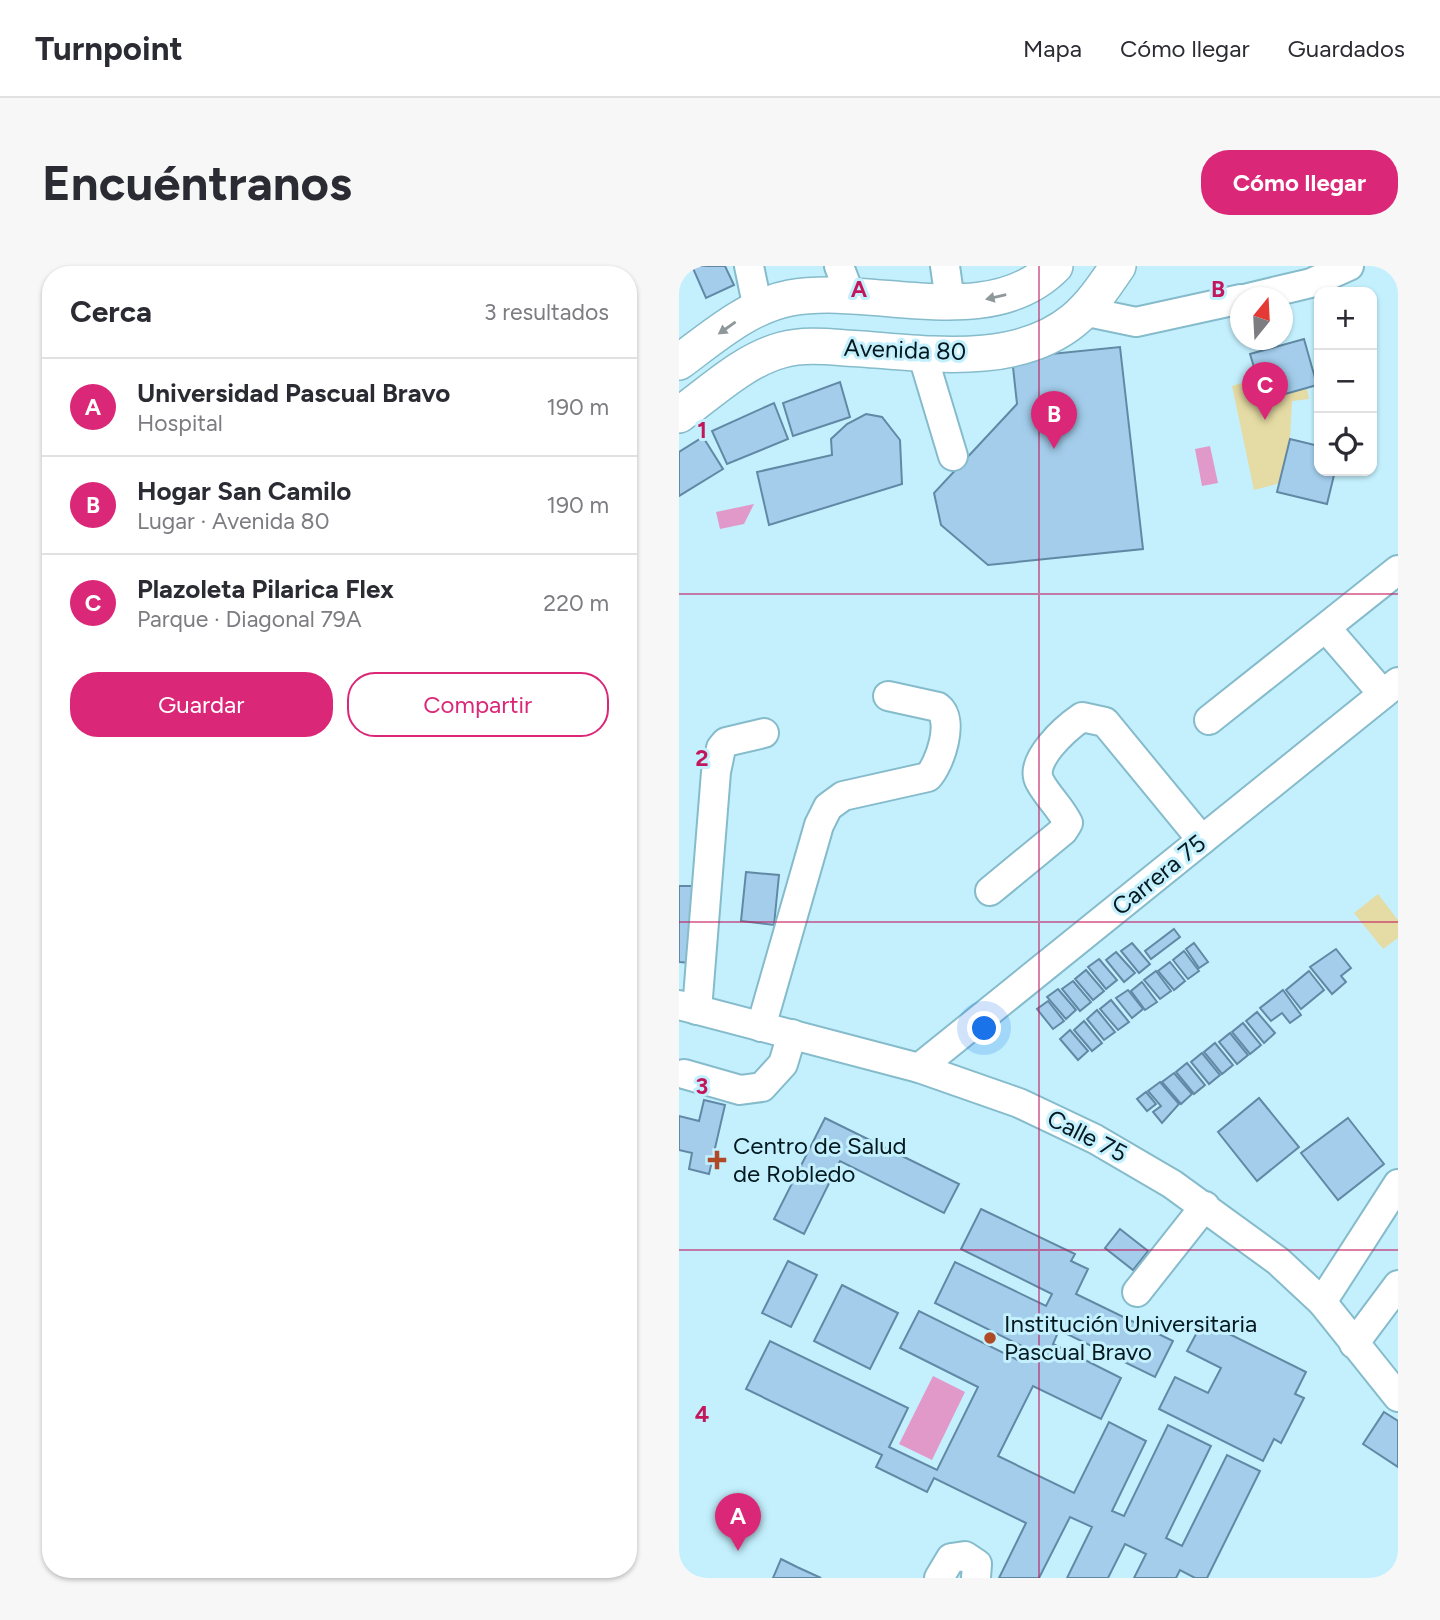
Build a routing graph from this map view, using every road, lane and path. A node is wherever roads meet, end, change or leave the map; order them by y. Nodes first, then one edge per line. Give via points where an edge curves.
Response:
1 (750, 266) edge
2 (945, 266) edge
3 (1055, 266) edge
4 (1118, 266) edge
5 (1349, 266) edge
6 (845, 281) edge
7 (1293, 287) edge
8 (950, 301) junction
9 (1230, 301) edge
10 (758, 309) junction
11 (1083, 311) junction
12 (922, 353) junction
13 (679, 362) edge
14 (679, 415) edge
15 (953, 456) dead end
16 (1398, 570) edge
17 (1326, 628) junction
18 (1391, 688) edge
19 (888, 696) dead end
20 (1209, 720) dead end
21 (764, 733) dead end
22 (1202, 840) junction
23 (990, 891) dead end
24 (688, 1007) edge
25 (761, 1027) junction
26 (792, 1034) junction
27 (919, 1068) junction
28 (684, 1074) dead end
29 (1398, 1184) edge
30 (1205, 1206) junction
31 (1398, 1285) edge
32 (1137, 1292) dead end
33 (1322, 1302) junction
34 (1354, 1345) junction
35 (1394, 1388) edge
36 (939, 1578) edge
37 (976, 1578) edge

1 - 10 street
2 - 8 street
3 -> 8 main road, Avenida 80 via 1012,293
4 - 11 main road, Avenida 80
5 - 7 street
6 - 8 main road, Avenida 80
6 - 10 main road, Avenida 80
9 - 11 street via 1136,322
10 -> 13 main road, Avenida 80
11 - 12 main road, Avenida 80 via 1063,328 1009,348
12 - 14 main road, Avenida 80 via 810,346 782,350 752,362
12 - 15 street
16 - 17 street
17 - 18 street
17 - 20 street
18 - 22 street, Carrera 75
19 - 25 street via 938,706 943,711 947,724 936,768 928,778 843,796 828,807
21 - 24 street, Calle 75 via 726,742 721,748
22 - 23 street via 1105,722 1081,717 1063,730 1038,769 1038,780 1068,823
22 - 27 street, Carrera 75
24 - 25 street, Calle 75
25 - 26 street, Calle 75
26 - 27 street, Calle 75
26 - 28 street via 783,1063 762,1087 740,1090
27 - 30 street, Calle 75 via 1067,1125
29 - 33 street
30 - 32 street
30 - 33 street, Calle 75 via 1278,1261
31 - 34 street
33 - 34 street, Calle 75
34 - 35 street, Calle 75
36 - 37 street via 951,1558 965,1556 977,1564

